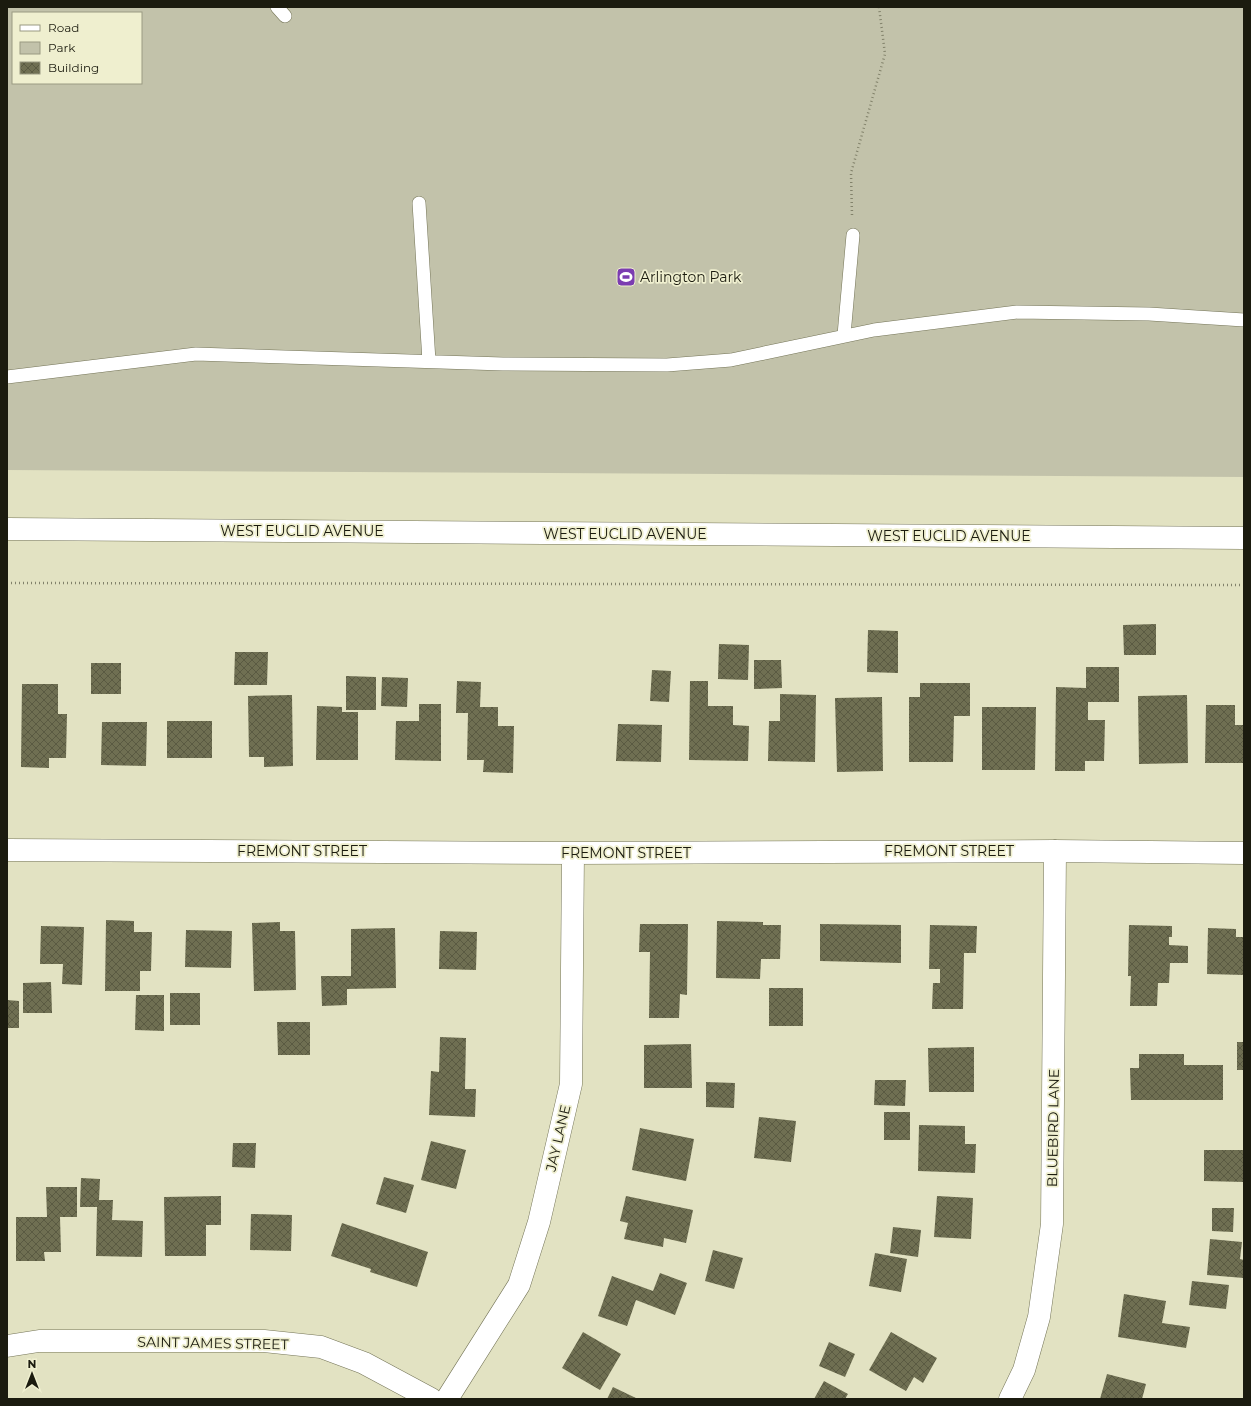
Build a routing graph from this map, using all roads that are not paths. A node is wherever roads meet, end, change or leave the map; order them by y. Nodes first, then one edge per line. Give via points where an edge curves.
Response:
1 (419, 203) dead end
2 (853, 235) road end
3 (1244, 320) edge
4 (844, 335) junction
5 (429, 361) junction
6 (7, 377) edge
7 (7, 529) edge
8 (1244, 538) edge
9 (7, 850) edge
10 (1055, 851) junction
11 (573, 853) junction
12 (1244, 853) edge
13 (7, 1346) edge
14 (431, 1399) edge
15 (447, 1399) edge
16 (1010, 1399) edge

1 - 5 lane
2 - 4 lane
3 - 4 lane via 1149,314 1017,312
4 - 5 lane via 731,360 667,365
5 - 6 lane via 196,354
7 - 8 street, WEST EUCLID AVENUE
9 - 11 street, FREMONT STREET
10 - 11 street, FREMONT STREET
10 - 12 street, FREMONT STREET
10 - 16 street, BLUEBIRD LANE via 1052,1224 1039,1317 1024,1370
11 - 15 street, JAY LANE via 571,1084 568,1099 539,1222 519,1285
13 - 14 street, SAINT JAMES STREET via 39,1341 264,1341 321,1347 364,1363

